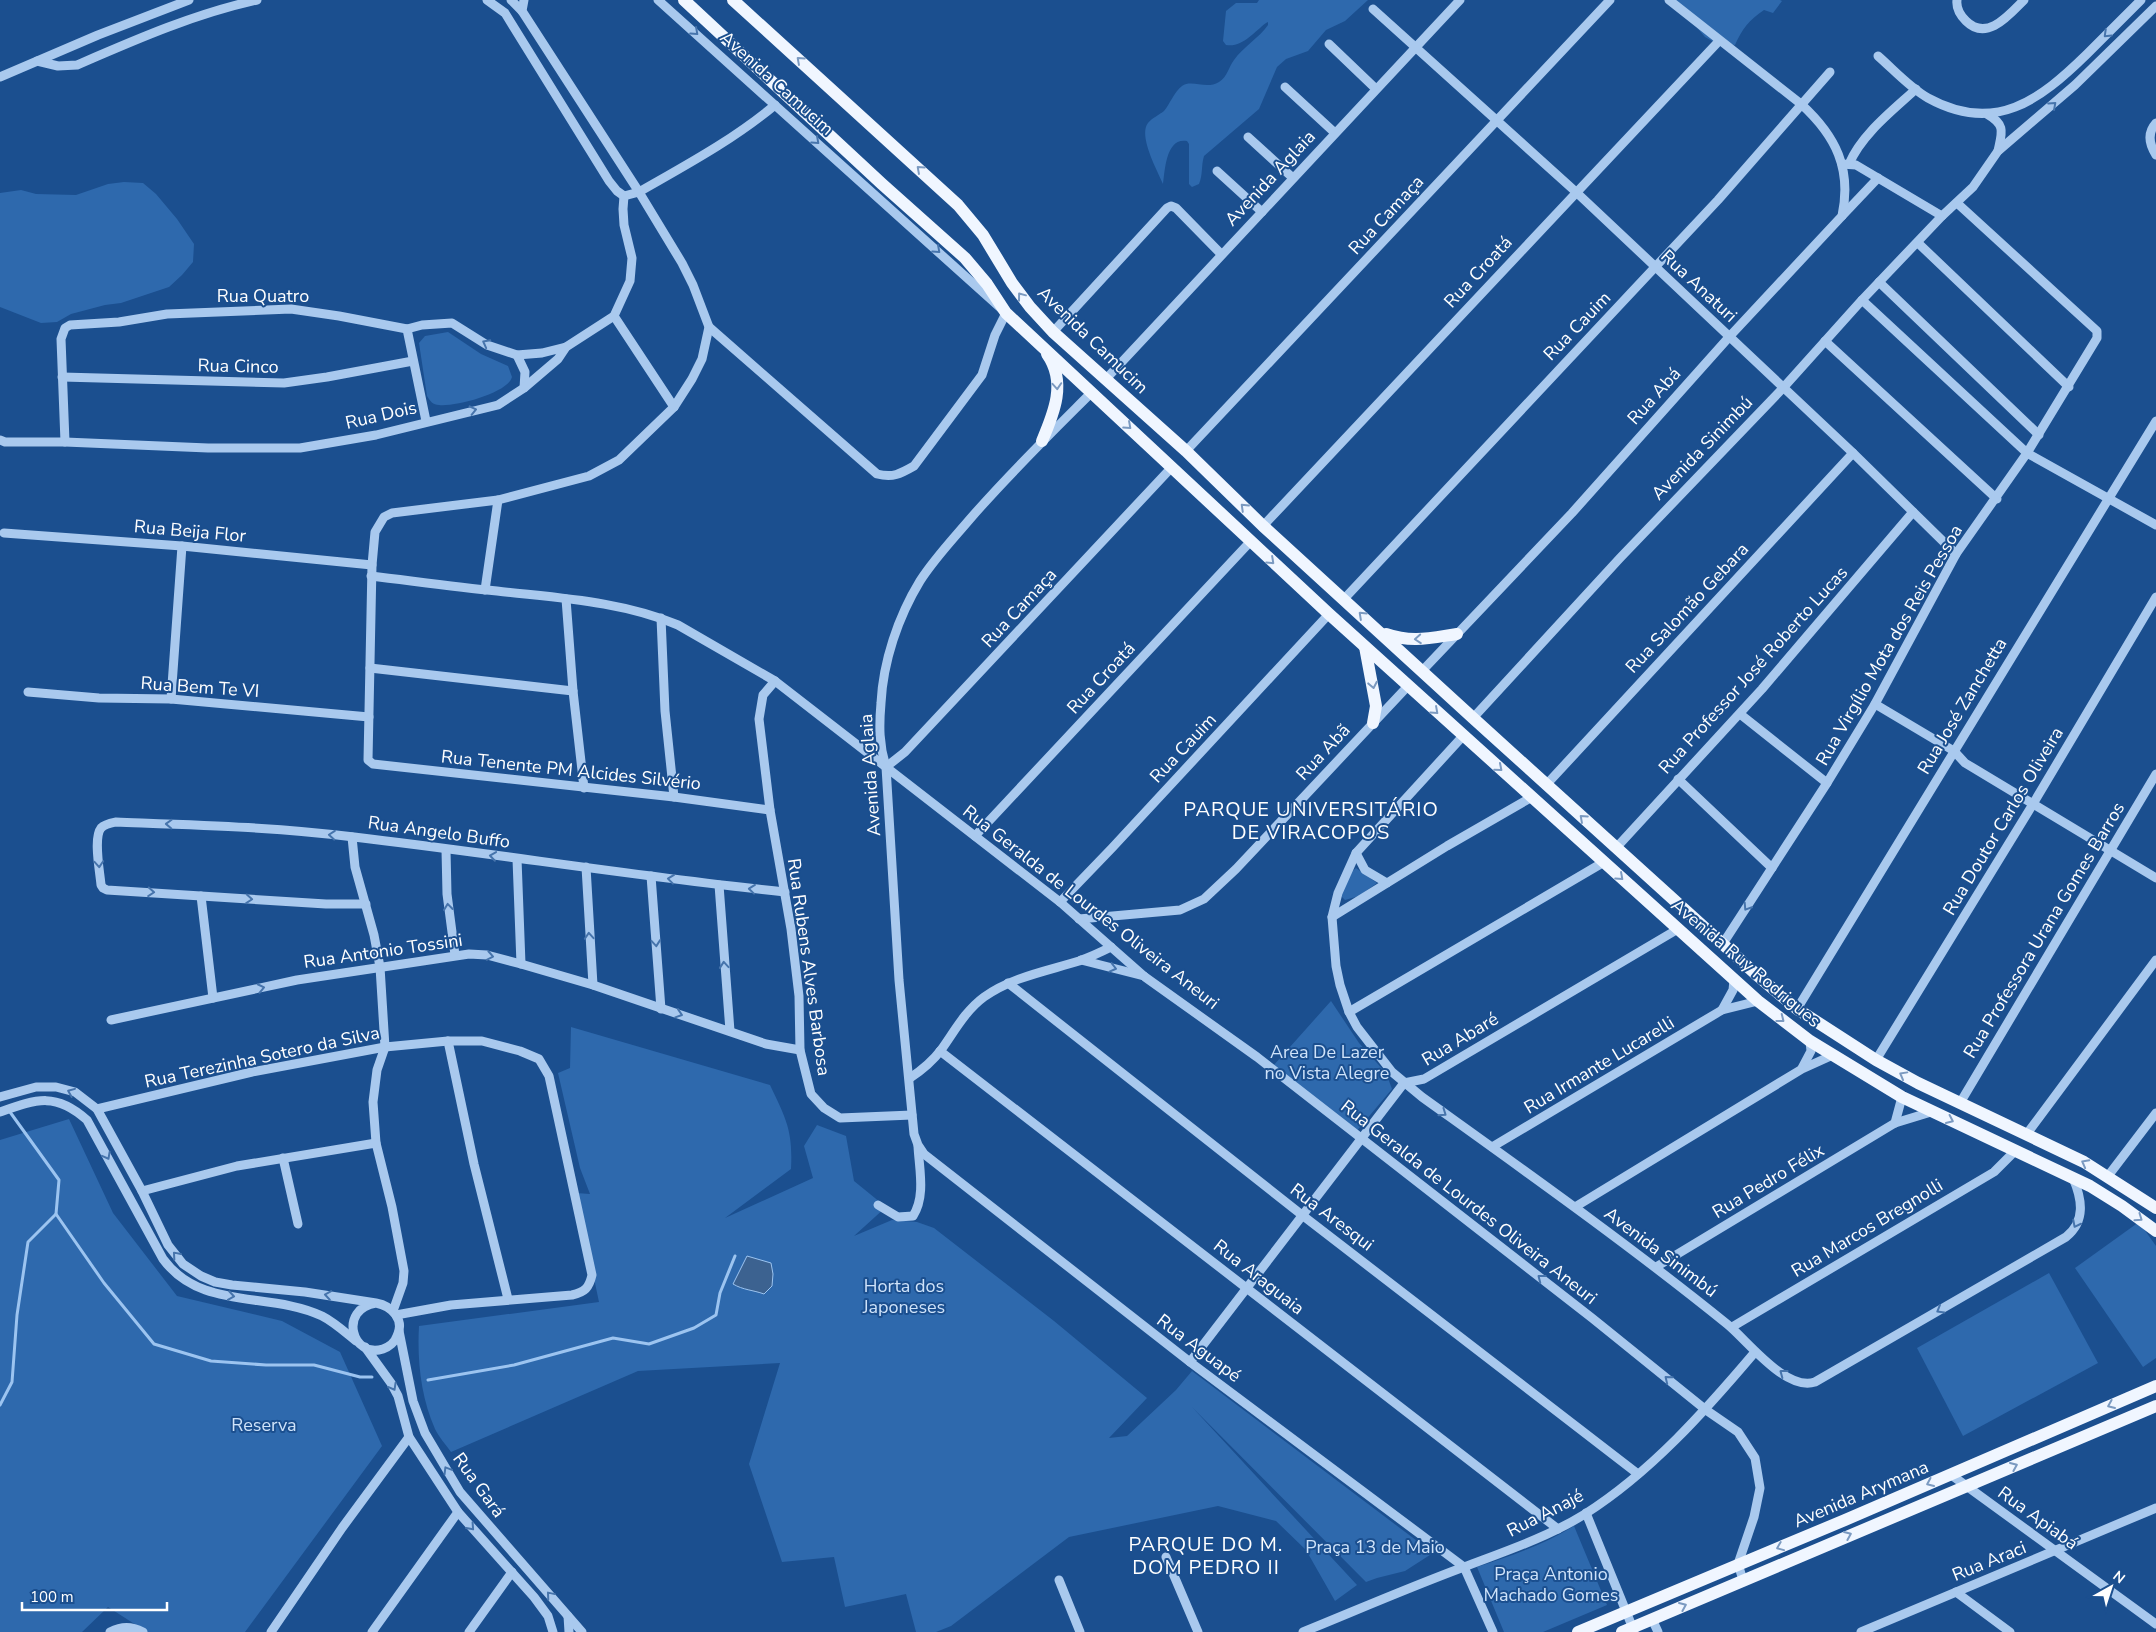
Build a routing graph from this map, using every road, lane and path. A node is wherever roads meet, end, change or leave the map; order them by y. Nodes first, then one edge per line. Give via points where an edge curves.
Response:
1 (189, 0) edge
2 (258, 0) edge
3 (486, 0) edge
4 (512, 0) edge
5 (524, 0) edge
6 (658, 0) edge
7 (684, 0) edge
8 (733, 0) edge
9 (1460, 0) edge
10 (1610, 0) edge
11 (1668, 0) edge
12 (1957, 0) edge
13 (2024, 0) edge
14 (2141, 0) edge
15 (2156, 6) edge
16 (1373, 9) dead end
17 (522, 11) junction
18 (1718, 41) junction
19 (1329, 44) dead end
20 (1415, 47) junction
21 (1878, 56) dead end
22 (37, 61) junction
23 (1830, 72) dead end
24 (0, 77) edge
25 (1285, 87) dead end
26 (1376, 89) junction
27 (1916, 89) junction
28 (775, 104) junction
29 (1802, 104) junction
30 (1987, 114) junction
31 (1497, 119) junction
32 (2156, 123) edge
33 (1335, 133) junction
34 (1248, 137) dead end
35 (1998, 151) junction
36 (2156, 155) edge
37 (1845, 164) junction
38 (1217, 171) dead end
39 (1293, 178) junction
40 (1878, 178) junction
41 (639, 192) junction
42 (1576, 192) junction
43 (624, 196) junction
44 (1957, 203) junction
45 (1262, 212) junction
46 (1842, 216) junction
47 (1942, 216) junction
48 (1918, 243) junction
49 (1221, 254) junction
50 (1655, 268) junction
51 (1879, 282) junction
52 (1862, 300) junction
53 (1006, 313) junction
54 (614, 316) junction
55 (710, 327) junction
56 (407, 329) junction
57 (1054, 332) junction
58 (1730, 336) junction
59 (1825, 341) junction
60 (1038, 342) junction
61 (566, 347) junction
62 (516, 355) junction
63 (413, 361) junction
64 (62, 377) junction
65 (1105, 380) junction
66 (2069, 387) junction
67 (524, 388) junction
68 (1783, 388) junction
69 (1092, 393) junction
70 (674, 407) junction
71 (426, 421) junction
72 (2156, 421) edge
73 (2039, 435) junction
74 (0, 440) edge
75 (1042, 441) junction
76 (65, 442) junction
77 (1186, 451) junction
78 (1852, 453) junction
79 (2028, 453) junction
80 (1172, 467) junction
81 (1996, 499) junction
82 (2108, 499) junction
83 (498, 500) junction
84 (1913, 512) junction
85 (2156, 525) edge
86 (1263, 526) junction
87 (4, 533) dead end
88 (1250, 542) junction
89 (182, 546) junction
90 (1956, 554) junction
91 (372, 565) junction
92 (371, 576) junction
93 (485, 590) junction
94 (2156, 597) edge
95 (566, 598) junction
96 (1344, 599) junction
97 (1329, 614) junction
98 (661, 618) junction
99 (1379, 632) junction
100 (1457, 634) junction
101 (1365, 648) junction
102 (370, 668) junction
103 (1422, 671) junction
104 (774, 681) junction
105 (1408, 686) junction
106 (573, 690) junction
107 (28, 692) dead end
108 (171, 699) junction
109 (1874, 704) junction
110 (1740, 714) junction
111 (369, 717) junction
112 (1473, 718) junction
113 (1373, 723) junction
114 (1463, 736) junction
115 (1954, 751) junction
116 (886, 767) junction
117 (2156, 774) edge
118 (1678, 779) junction
119 (1827, 783) junction
120 (1546, 785) junction
121 (584, 788) junction
122 (674, 797) junction
123 (1532, 797) junction
124 (2033, 804) junction
125 (770, 810) junction
126 (975, 836) junction
127 (352, 837) junction
128 (1616, 848) junction
129 (446, 850) junction
130 (2111, 850) junction
131 (1356, 853) junction
132 (517, 859) junction
133 (1604, 862) junction
134 (586, 867) junction
135 (1772, 868) junction
136 (650, 876) junction
137 (2156, 878) edge
138 (1387, 884) junction
139 (720, 885) junction
140 (785, 892) junction
141 (201, 896) junction
142 (1060, 902) junction
143 (366, 904) junction
144 (1332, 917) junction
145 (1079, 919) junction
146 (1678, 929) junction
147 (1722, 945) junction
148 (1111, 947) junction
149 (455, 955) junction
150 (1081, 960) junction
151 (2156, 960) edge
152 (1713, 962) junction
153 (521, 964) junction
154 (380, 967) junction
155 (1145, 977) junction
156 (1734, 980) junction
157 (1008, 983) junction
158 (593, 985) junction
159 (213, 998) junction
160 (1758, 1001) junction
161 (661, 1008) junction
162 (1797, 1009) junction
163 (1722, 1010) junction
164 (1349, 1012) junction
165 (110, 1020) dead end
166 (730, 1031) junction
167 (448, 1041) junction
168 (1810, 1041) junction
169 (385, 1047) junction
170 (800, 1050) junction
171 (940, 1051) junction
172 (1833, 1055) junction
173 (1876, 1060) junction
174 (1802, 1069) junction
175 (910, 1078) junction
176 (1404, 1083) junction
177 (0, 1097) edge
178 (1902, 1097) junction
179 (1960, 1103) junction
180 (97, 1109) junction
181 (0, 1112) edge
182 (1931, 1112) junction
183 (2156, 1112) edge
184 (912, 1115) junction
185 (1895, 1124) junction
186 (2026, 1135) junction
187 (1361, 1138) junction
188 (376, 1143) junction
189 (918, 1146) junction
190 (1492, 1147) junction
191 (2015, 1151) junction
192 (283, 1158) junction
193 (2108, 1176) junction
194 (2073, 1178) junction
195 (142, 1191) junction
196 (878, 1206) dead end
197 (1576, 1208) junction
198 (2156, 1208) edge
199 (1302, 1215) junction
200 (298, 1224) dead end
201 (2156, 1231) edge
202 (1656, 1267) junction
203 (1247, 1288) junction
204 (508, 1299) junction
205 (376, 1303) junction
206 (395, 1313) junction
207 (1732, 1327) junction
208 (399, 1330) junction
209 (362, 1345) junction
210 (1755, 1352) junction
211 (1190, 1362) junction
212 (2156, 1386) edge
213 (2156, 1406) edge
214 (1706, 1410) junction
215 (409, 1437) junction
216 (1638, 1474) junction
217 (1950, 1474) junction
218 (1967, 1486) junction
219 (2156, 1509) edge
220 (458, 1512) junction
221 (1586, 1513) junction
222 (1558, 1529) junction
223 (2055, 1551) junction
224 (1166, 1557) dead end
225 (1738, 1564) junction
226 (1464, 1567) junction
227 (512, 1572) junction
228 (1059, 1580) dead end
229 (1743, 1580) junction
230 (1956, 1592) junction
231 (1627, 1612) junction
232 (568, 1616) junction
233 (1652, 1619) junction
234 (2156, 1624) edge
235 (1630, 1630) edge
236 (110, 1632) edge
237 (143, 1632) edge
238 (271, 1632) edge
239 (372, 1632) edge
240 (469, 1632) edge
241 (553, 1632) edge
242 (569, 1632) edge
243 (582, 1632) edge
244 (1080, 1632) edge
245 (1198, 1632) edge
246 (1303, 1632) edge
247 (1493, 1632) edge
248 (1578, 1632) edge
249 (1658, 1632) edge
250 (1862, 1632) edge
251 (2010, 1632) edge

1 - 22 street
2 - 22 street via 189,18 77,65 58,66
3 - 43 street via 504,13 609,181
4 - 17 street
5 - 17 street
6 -> 28 street, Avenida Camucim
7 - 53 main road, Avenida Camucim via 965,258
57 -> 8 main road, Avenida Camucim via 1030,308 983,235 958,205
9 - 20 street, Avenida Aglaia
10 - 31 street, Rua Camaça
11 - 18 street
12 - 13 street via 1960,14 1979,29 1999,24
14 -> 30 street via 2063,77 2026,103
35 -> 15 street via 2075,85
16 - 20 street, Rua Anaturi
17 - 41 street
18 - 29 street
18 - 42 street, Rua Croatá
19 - 26 street
20 - 26 street, Avenida Aglaia
20 - 31 street, Rua Anaturi
21 - 27 street
22 - 24 street
23 - 29 street, Rua Cauim
25 - 33 street
26 - 33 street, Avenida Aglaia
27 - 30 street via 1952,108
27 - 37 street via 1863,141
28 - 41 street via 726,142
28 -> 53 street, Avenida Camucim
29 - 37 street via 1821,122
29 - 50 street, Rua Cauim
30 - 35 street via 2001,126
31 - 42 street, Rua Anaturi
31 - 77 street, Rua Camaça
32 - 36 street via 2150,131 2149,141
33 - 39 street, Avenida Aglaia
34 - 39 street
35 - 44 street, Avenida Sinimbú via 1973,187
37 - 40 street via 1856,165
37 - 46 street
38 - 45 street
39 - 45 street, Avenida Aglaia
40 - 46 street, Rua Abá
40 - 47 street
41 - 43 street
41 - 55 street via 682,262
42 - 50 street, Rua Anaturi
42 - 86 street, Rua Croatá
43 - 54 street via 624,225 632,258 630,281
44 - 47 street, Avenida Sinimbú
44 - 66 street, Rua Virgílio Mota dos Reis Pessoa via 2097,331
45 - 49 street, Avenida Aglaia
46 - 58 street, Rua Abá
47 - 48 street, Avenida Sinimbú
48 - 51 street, Avenida Sinimbú
48 - 66 street
49 - 57 street via 1172,206
49 - 65 street, Avenida Aglaia
50 - 58 street, Rua Anaturi
50 - 96 street, Rua Cauim
51 - 52 street, Avenida Sinimbú
51 - 73 street
52 - 59 street, Avenida Sinimbú
52 - 79 street
53 - 55 street via 982,375 914,466 889,477 877,474
53 - 60 main road, Avenida Camucim
54 - 61 street, Rua Dois
54 - 70 street
55 - 70 street via 702,359
62 -> 56 street, Rua Quatro via 487,345 452,323
56 - 63 street
56 - 64 street, Rua Quatro via 291,309 168,314 70,325 65,328 61,340
57 - 65 main road, Avenida Camucim
58 - 68 street, Rua Anaturi
58 - 100 street, Rua Abá via 1572,513
59 - 68 street, Avenida Sinimbú
59 - 81 street
60 - 69 main road, Avenida Camucim
60 -> 75 main road via 1056,372 1058,391 1055,409
61 - 62 street, Rua Quatro
61 - 67 street, Rua Dois via 558,359
62 - 67 street via 525,372
63 - 64 street, Rua Cinco via 284,383
63 - 71 street
64 - 76 street, Rua Quatro
65 - 69 main road
65 - 77 main road, Avenida Camucim
66 - 73 street, Rua Virgílio Mota dos Reis Pessoa
71 -> 67 street, Rua Dois via 498,405
68 - 78 street, Rua Anaturi
68 - 112 street, Avenida Sinimbú
69 - 75 street, Avenida Aglaia
69 -> 80 main road, Avenida Camucim
70 - 83 street via 619,460 589,476
71 - 76 street, Rua Dois via 376,435 276,450
72 - 82 street, Rua José Zanchetta
73 - 79 street, Rua Virgílio Mota dos Reis Pessoa
74 - 76 street, Rua Dois
75 - 116 street, Avenida Aglaia via 948,544 920,581 907,606 882,680 879,731 880,750
86 -> 77 main road, Avenida Camucim
78 - 84 street, Rua Anaturi
78 - 120 street, Rua Salomão Gebara
79 - 81 street, Rua Virgílio Mota dos Reis Pessoa
79 - 82 street
80 - 88 main road, Avenida Camucim
80 - 116 street, Rua Camaça via 905,752
81 - 90 street, Rua Virgílio Mota dos Reis Pessoa
82 - 85 street
82 - 115 street, Rua José Zanchetta
83 - 91 street via 392,513 384,517 375,532
83 - 93 street
84 - 90 street, Rua Anaturi
84 - 110 street, Rua Professor José Roberto Lucas
86 - 88 main road
86 - 96 main road, Avenida Camucim
87 - 89 street, Rua Beija Flor
88 -> 97 main road, Avenida Camucim
88 - 126 street, Rua Croatá
89 - 91 street, Rua Beija Flor
89 - 108 street
90 - 109 street, Rua Virgílio Mota dos Reis Pessoa
91 - 92 street
92 - 93 street, Rua Geralda de Lourdes Oliveira Aneuri
92 - 102 street
93 - 95 street, Rua Geralda de Lourdes Oliveira Aneuri
94 - 124 street, Rua Doutor Carlos Oliveira
95 - 98 street, Rua Geralda de Lourdes Oliveira Aneuri
95 - 106 street
99 -> 96 main road, Avenida Camucim
97 - 101 main road, Avenida Camucim
97 - 142 street, Rua Cauim
98 - 104 street, Rua Geralda de Lourdes Oliveira Aneuri
98 - 122 street via 665,711
100 -> 99 main road via 1414,640
99 - 103 main road, Avenida Ruy Rodrigues
100 - 103 street, Rua Abá
101 - 105 main road, Avenida Ruy Rodrigues
101 -> 113 main road via 1376,706
102 - 106 street
102 - 111 street
103 - 105 main road
103 - 112 main road, Avenida Ruy Rodrigues
104 - 116 street, Rua Geralda de Lourdes Oliveira Aneuri
104 - 125 street, Rua Rubens Alves Barbosa via 762,695 759,719
105 - 113 street, Rua Abã
105 -> 114 main road, Avenida Ruy Rodrigues
106 - 121 street
107 - 108 street, Rua Bem Te VI via 99,698
108 - 111 street, Rua Bem Te VI
109 - 115 street
109 - 119 street, Rua Virgílio Mota dos Reis Pessoa
110 - 118 street, Rua Professor José Roberto Lucas
110 - 119 street
111 - 121 street, Rua Tenente PM Alcides Silvério via 369,762
112 - 114 main road
112 - 120 main road, Avenida Ruy Rodrigues
113 - 145 street, Rua Abã via 1204,899 1180,910
114 -> 123 main road, Avenida Ruy Rodrigues
114 - 131 street, Avenida Sinimbú
115 - 124 street via 1965,763
115 - 162 street, Rua José Zanchetta
116 - 126 street, Rua Geralda de Lourdes Oliveira Aneuri
116 - 175 street, Avenida Aglaia via 899,980
117 - 130 street, Rua Professora Urana Gomes Barros
118 - 128 street, Rua Professor José Roberto Lucas
118 - 135 street
119 - 135 street, Rua Virgílio Mota dos Reis Pessoa
128 -> 120 main road, Avenida Ruy Rodrigues
121 - 122 street, Rua Tenente PM Alcides Silvério
122 - 125 street, Rua Tenente PM Alcides Silvério
123 - 133 main road, Avenida Ruy Rodrigues
123 - 138 street
124 - 130 street
124 - 173 street, Rua Doutor Carlos Oliveira
125 - 140 street, Rua Rubens Alves Barbosa
126 - 142 street, Rua Geralda de Lourdes Oliveira Aneuri
127 - 129 street, Rua Angelo Buffo
127 -> 141 street, Rua Angelo Buffo via 237,826 116,822 106,824 100,830 97,839 103,888
127 - 143 street via 355,867
128 - 147 main road, Avenida Ruy Rodrigues
132 -> 129 street, Rua Angelo Buffo
149 -> 129 street via 447,894
130 - 137 street
130 - 179 street, Rua Professora Urana Gomes Barros
131 - 138 street via 1365,870
131 - 144 street, Avenida Sinimbú via 1338,893
132 - 134 street, Rua Angelo Buffo
132 - 153 street
133 -> 146 main road, Avenida Ruy Rodrigues
133 - 164 street
134 - 136 street, Rua Angelo Buffo
158 -> 134 street
135 -> 147 street, Rua Virgílio Mota dos Reis Pessoa
139 -> 136 street, Rua Angelo Buffo
136 -> 161 street
138 - 144 street
140 -> 139 street, Rua Angelo Buffo
166 -> 139 street
140 - 170 street, Rua Rubens Alves Barbosa via 799,996
141 -> 143 street
141 - 159 street
142 - 145 street, Rua Geralda de Lourdes Oliveira Aneuri
143 - 154 street
144 - 164 street, Avenida Sinimbú via 1336,966
145 - 148 street, Rua Geralda de Lourdes Oliveira Aneuri
146 - 152 main road, Avenida Ruy Rodrigues
146 - 176 street, Rua Abaré via 1424,1079
147 - 152 main road
147 - 162 main road, Avenida Ruy Rodrigues
148 - 150 street
148 - 155 street, Rua Geralda de Lourdes Oliveira Aneuri
149 -> 153 street, Rua Antonio Tossini via 488,955
149 - 154 street, Rua Antonio Tossini
150 -> 155 street
150 - 157 street
151 - 186 street
152 - 156 main road, Avenida Ruy Rodrigues
153 - 158 street, Rua Antonio Tossini
159 -> 154 street, Rua Antonio Tossini
154 - 169 street
155 - 187 street, Rua Geralda de Lourdes Oliveira Aneuri via 1257,1057
156 - 160 main road, Avenida Ruy Rodrigues
156 - 163 street via 1733,990
157 - 171 street via 983,998 962,1019
157 - 199 street, Rua Aresqui
158 - 161 street, Rua Antonio Tossini
159 - 165 street, Rua Antonio Tossini
160 - 163 street, Rua Irmante Lucarelli
160 -> 168 main road, Avenida Ruy Rodrigues
161 -> 166 street, Rua Antonio Tossini
162 - 173 main road, Avenida Ruy Rodrigues
163 - 190 street, Rua Irmante Lucarelli
164 - 176 street, Avenida Sinimbú via 1379,1056
166 - 170 street, Rua Antonio Tossini via 766,1044
167 - 169 street, Rua Terezinha Sotero da Silva
167 - 204 street via 474,1164
167 - 204 street, Rua Terezinha Sotero da Silva via 482,1041 520,1051 539,1059 549,1076 592,1275 589,1286 572,1295
168 - 172 main road, Avenida Ruy Rodrigues
168 - 174 street via 1811,1051
169 - 180 street, Rua Terezinha Sotero da Silva via 252,1072
169 - 188 street via 377,1070 373,1102
170 - 184 street, Rua Rubens Alves Barbosa via 810,1094 840,1118
171 - 175 street via 926,1067
171 - 203 street, Rua Araguaia
172 - 174 street
172 - 178 main road, Avenida Ruy Rodrigues
179 -> 173 main road, Avenida Ruy Rodrigues
174 - 197 street
175 - 184 street
176 - 187 street
176 -> 190 street, Avenida Sinimbú
180 -> 177 street via 75,1092 56,1086 36,1087
178 - 182 main road, Avenida Ruy Rodrigues
178 - 185 street
179 - 186 main road, Avenida Ruy Rodrigues
180 - 195 street
181 -> 209 street via 39,1100 58,1101 73,1107 87,1120 172,1271 211,1293 291,1306 322,1316
182 - 185 street, Rua Pedro Félix
182 -> 191 main road, Avenida Ruy Rodrigues
183 - 193 street
184 - 189 street
185 - 202 street, Rua Pedro Félix
186 - 191 main road
193 -> 186 main road, Avenida Ruy Rodrigues
187 - 199 street
214 -> 187 street, Rua Geralda de Lourdes Oliveira Aneuri
188 - 192 street
188 - 206 street via 404,1271
189 - 196 street via 921,1197 913,1216 898,1218
189 - 211 street, Rua Aguapé via 924,1154
190 - 197 street, Avenida Sinimbú
191 - 194 main road, Avenida Ruy Rodrigues
191 - 207 street, Rua Marcos Bregnolli via 1994,1172
192 - 195 street via 237,1166
192 - 200 street
193 - 198 main road, Avenida Ruy Rodrigues
194 -> 201 main road, Avenida Ruy Rodrigues via 2122,1206
194 -> 210 street, Avenida Sinimbú via 2081,1204 2074,1230 2049,1248 1835,1371 1807,1385 1798,1383
205 -> 195 street via 215,1282 201,1276 183,1264 168,1245
197 - 202 street, Avenida Sinimbú
199 - 203 street
199 - 216 street, Rua Aresqui
202 - 207 street, Avenida Sinimbú
203 - 211 street
203 - 222 street, Rua Araguaia
204 - 206 street, Rua Terezinha Sotero da Silva
205 - 206 street
205 - 209 street via 368,1304 356,1314 353,1329
206 - 208 street
207 - 210 street, Avenida Sinimbú
208 - 209 street via 386,1348 372,1350
232 -> 208 street, Rua Gará via 460,1492 425,1433 413,1401
209 -> 215 street via 398,1396
210 - 214 street, Rua Anajé
211 - 226 street, Rua Aguapé
212 -> 217 main road, Avenida Arymana
218 -> 213 main road, Avenida Arymana
214 - 216 street, Rua Anajé
214 - 225 street, Rua Geralda de Lourdes Oliveira Aneuri via 1738,1432 1755,1458 1760,1488
215 - 220 street
215 - 238 street
216 - 221 street, Rua Anajé
217 - 218 street, Rua Apiabá
217 -> 225 main road, Avenida Arymana
218 - 223 street, Rua Apiabá
229 -> 218 main road, Avenida Arymana
219 - 223 street, Rua Araci
220 -> 227 street
220 - 239 street
221 - 222 street, Rua Anajé
221 - 231 street
222 - 226 street, Rua Anajé
223 - 230 street, Rua Araci
223 - 234 street, Rua Apiabá
224 - 245 street
225 - 229 street
225 - 231 main road, Avenida Arymana
226 - 246 street, Rua Anajé
226 - 247 street, Rua Aguapé
227 - 240 street
227 - 241 street via 548,1616
228 - 244 street
233 -> 229 main road, Avenida Arymana
230 - 250 street, Rua Araci
230 - 251 street
231 - 235 street
231 - 248 main road, Avenida Arymana
232 - 242 street
232 - 243 street, Rua Gará
233 - 235 main road, Avenida Arymana
233 - 249 street
236 - 237 street via 123,1627 134,1627

